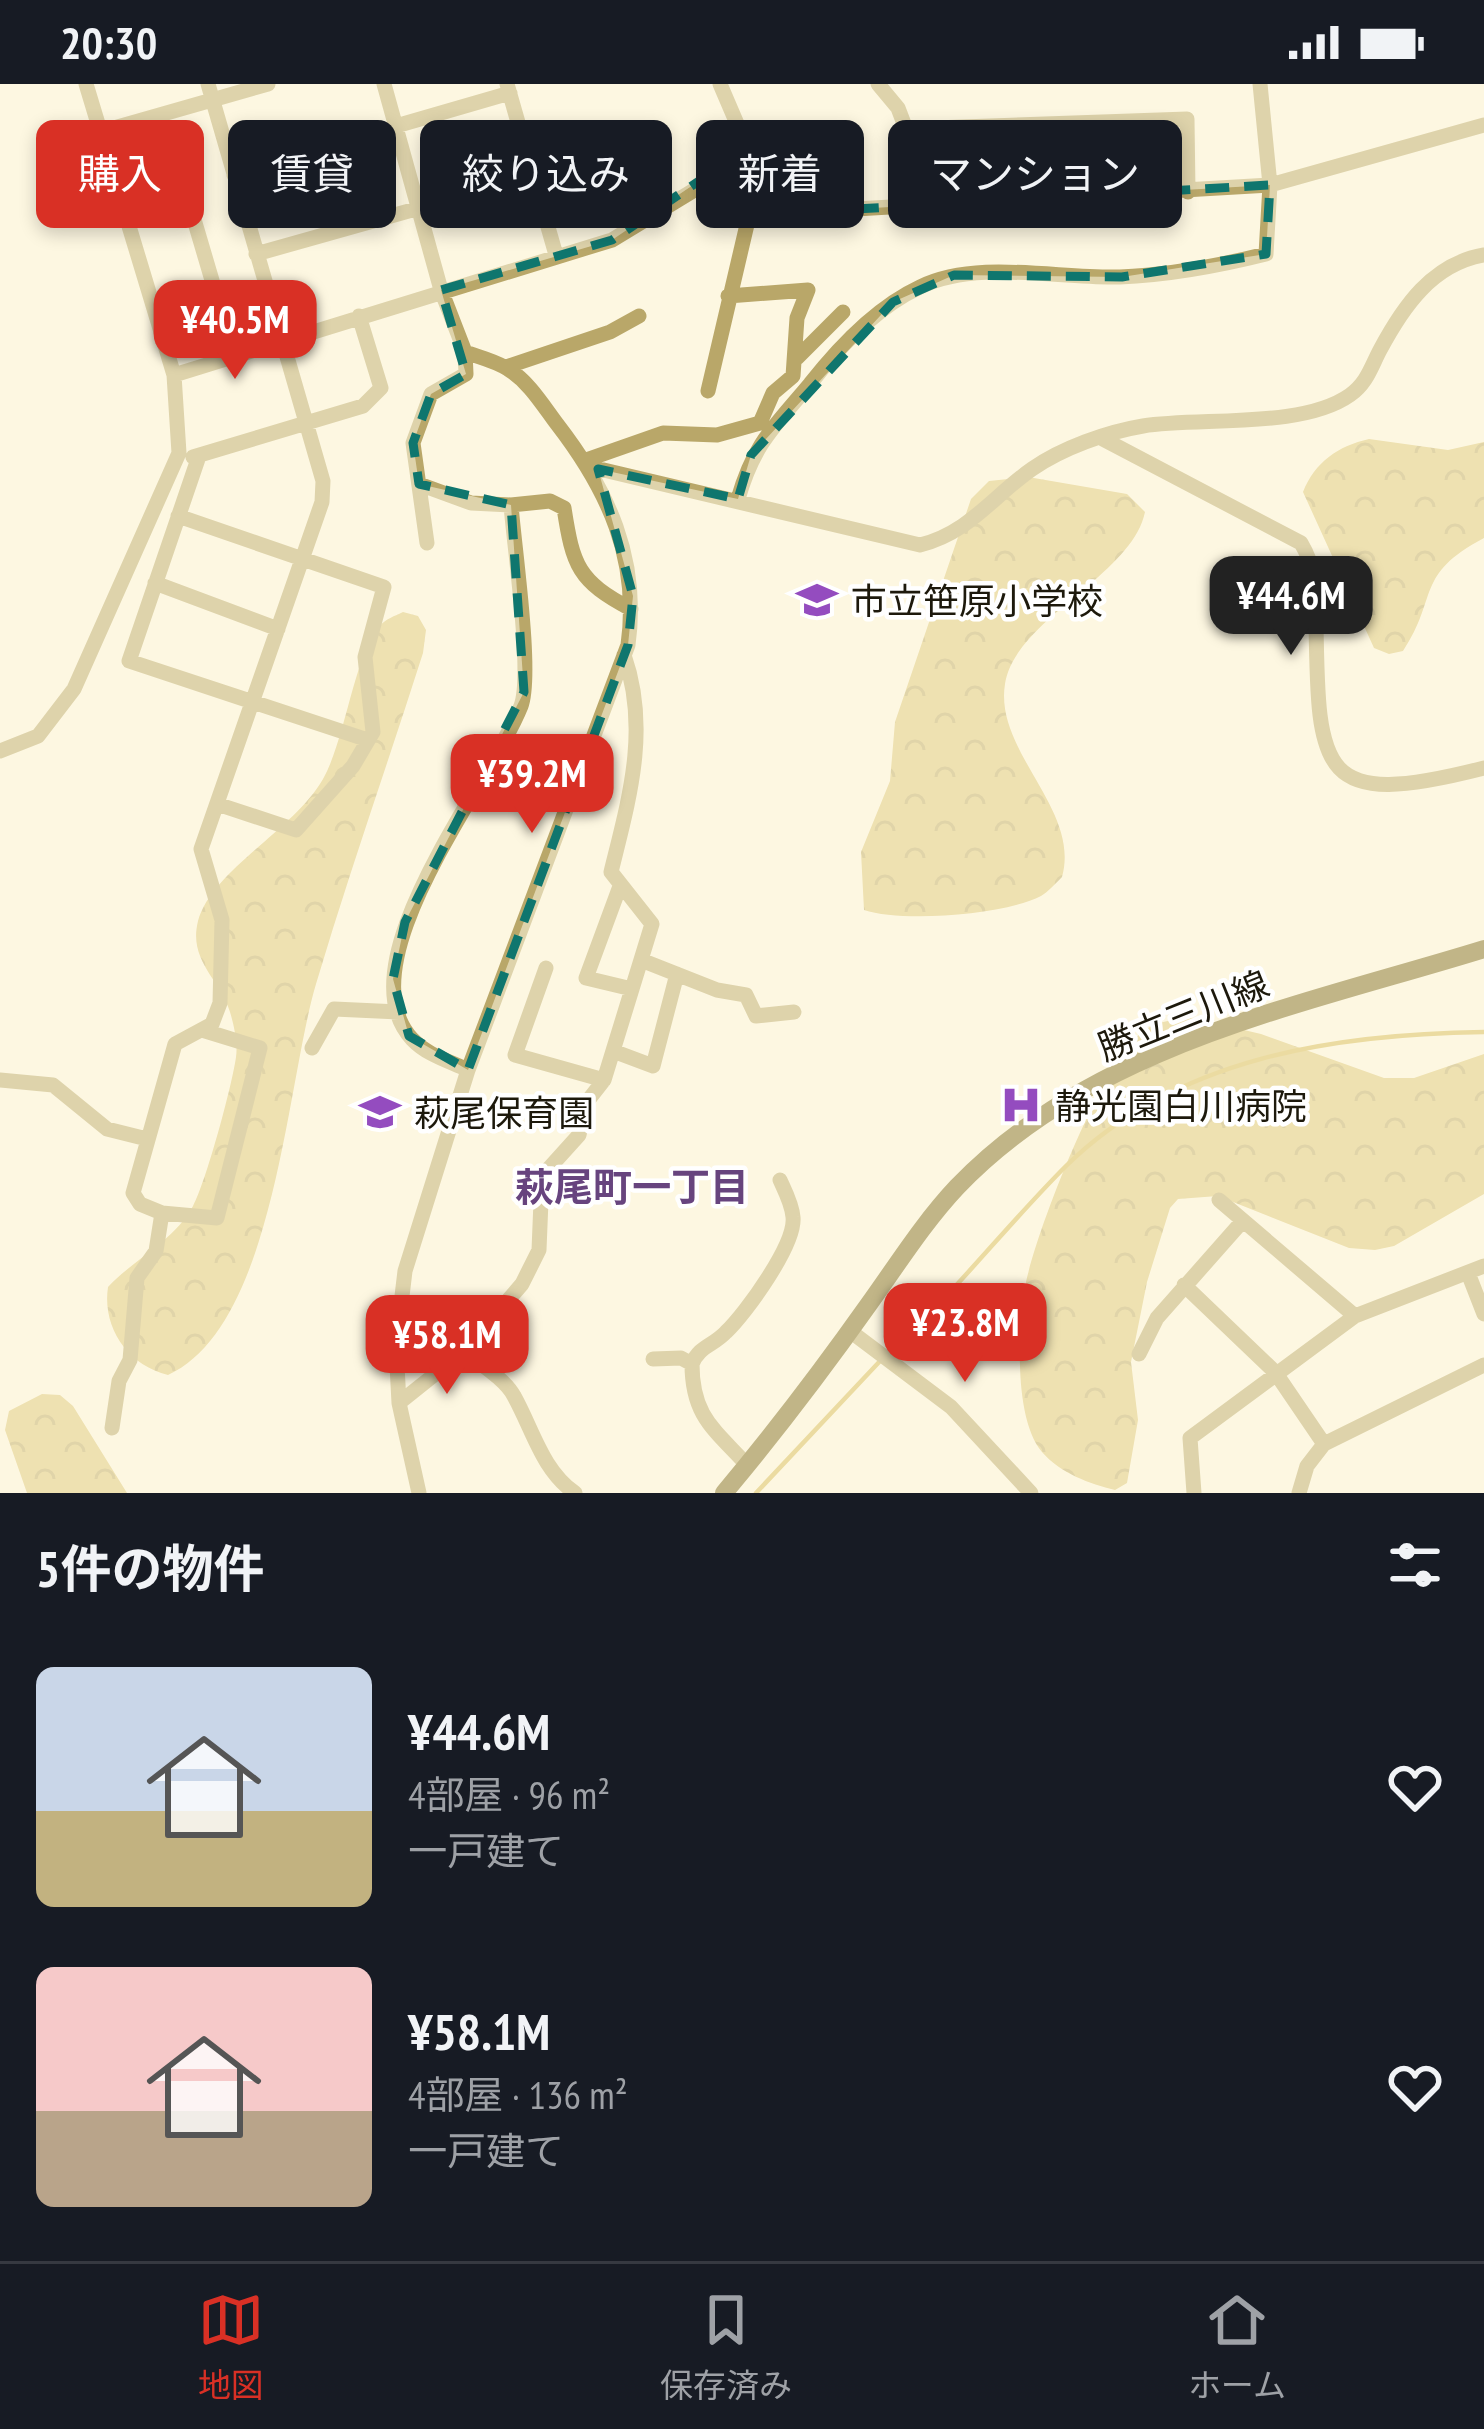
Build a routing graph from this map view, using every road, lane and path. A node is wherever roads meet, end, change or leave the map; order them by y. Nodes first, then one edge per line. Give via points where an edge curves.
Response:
1 (86, 84) edge
2 (268, 84) edge
3 (384, 84) edge
4 (720, 84) edge
5 (878, 84) edge
6 (1260, 84) edge
7 (508, 89) edge
8 (210, 92) edge
9 (163, 114) junction
10 (96, 120) edge
11 (142, 120) edge
12 (394, 120) edge
13 (517, 120) edge
14 (735, 120) edge
15 (903, 120) edge
16 (1159, 120) edge
17 (1484, 125) edge
18 (396, 129) joint
19 (228, 157) edge
20 (1270, 185) junction
21 (696, 189) edge
22 (1182, 192) edge
23 (1188, 192) junction
24 (418, 208) junction
25 (129, 228) edge
26 (248, 228) edge
27 (548, 228) edge
28 (748, 228) edge
29 (256, 254) junction
30 (556, 255) junction
31 (1484, 255) edge
32 (441, 290) junction
33 (728, 296) junction
34 (843, 312) dead end
35 (359, 316) junction
36 (639, 316) dead end
37 (280, 340) junction
38 (465, 352) junction
39 (234, 356) junction
40 (797, 358) junction
41 (506, 367) junction
42 (174, 375) junction
43 (708, 391) dead end
44 (307, 423) junction
45 (1103, 439) junction
46 (178, 453) junction
47 (198, 459) junction
48 (588, 464) junction
49 (418, 484) junction
50 (738, 499) junction
51 (512, 505) junction
52 (178, 516) junction
53 (427, 543) dead end
54 (302, 558) junction
55 (155, 584) junction
56 (631, 609) junction
57 (278, 628) junction
58 (624, 655) junction
59 (252, 702) junction
60 (368, 740) junction
61 (0, 751) edge
62 (1484, 768) edge
63 (217, 804) junction
64 (620, 886) junction
65 (1484, 949) edge
66 (641, 960) junction
67 (546, 968) dead end
68 (677, 974) junction
69 (632, 989) junction
70 (399, 1012) junction
71 (794, 1012) dead end
72 (202, 1030) junction
73 (312, 1048) dead end
74 (613, 1052) junction
75 (468, 1070) junction
76 (0, 1080) edge
77 (604, 1080) junction
78 (147, 1139) junction
79 (780, 1180) dead end
80 (1219, 1200) dead end
81 (162, 1213) junction
82 (1240, 1223) junction
83 (1476, 1270) edge
84 (1184, 1285) junction
85 (1484, 1314) edge
86 (1354, 1316) junction
87 (850, 1330) junction
88 (464, 1351) junction
89 (1139, 1354) dead end
90 (653, 1360) dead end
91 (692, 1364) junction
92 (1484, 1364) edge
93 (1275, 1372) junction
94 (399, 1403) junction
95 (112, 1428) dead end
96 (1324, 1444) junction
97 (748, 1465) junction
98 (419, 1493) edge
99 (575, 1493) edge
100 (724, 1493) edge
101 (1031, 1493) edge
102 (1193, 1493) edge
103 (1299, 1493) edge

1 - 10 street
2 - 8 street
3 - 12 street
4 - 14 street
5 - 15 street
6 - 20 street
7 - 13 street
7 - 18 street
8 - 9 street
8 - 19 street
9 - 11 street
9 - 39 street
16 - 23 street via 1187,119
17 - 20 street
18 - 24 street
20 - 23 street
20 - 50 street via 1266,254 1122,277 953,275 908,294 851,338 805,389 751,455
21 - 30 street via 612,240
22 - 23 street
24 - 29 street
24 - 32 street
25 - 42 street
26 - 29 street
27 - 30 street
28 - 33 street
29 - 37 street
30 - 32 street
31 - 45 street via 1419,289 1369,377 1349,396 1286,414 1144,426
32 - 35 street
32 - 38 street
33 - 40 street via 808,290 797,318
33 - 43 street
34 - 40 street
35 - 37 street
35 - 44 street via 381,388 363,406
36 - 41 street
37 - 39 street
37 - 44 street
38 - 41 street
38 - 49 street via 466,374 431,394 412,443
39 - 42 street
40 - 48 street via 760,423 718,435 662,434
41 - 48 street
42 - 46 street
44 - 47 street
44 - 54 street via 323,481
45 - 50 street via 1035,467 976,519 920,545
45 - 62 street via 1301,543 1315,566 1317,716 1339,772 1386,788
46 - 47 street
46 - 61 street via 74,689 38,736
47 - 52 street
48 - 50 street
48 - 56 street via 625,553
49 - 51 street via 471,503
49 - 53 street
51 - 56 street via 550,501 564,508 572,557 593,589
51 - 70 street via 521,705 405,922 393,979
52 - 54 street
52 - 55 street
54 - 57 street
54 - 60 street via 384,587 365,657 373,701
55 - 57 street
55 - 59 street via 129,661
56 - 58 street
57 - 59 street
58 - 64 street via 637,751 611,872
58 - 75 street
59 - 60 street
59 - 63 street
60 - 63 street via 296,830
63 - 72 street via 202,849 222,920 220,1004
64 - 66 street via 652,924
64 - 69 street via 586,977
65 - 87 main road, 勝立三川線 via 1264,1015 1047,1111 954,1190
66 - 68 street
66 - 69 street
67 - 77 street via 515,1054
68 - 71 street via 746,995 757,1016
68 - 74 street via 652,1066
69 - 74 street
70 - 73 street via 334,1009
70 - 75 street via 426,1051
72 - 78 street via 175,1044
72 - 81 street via 260,1048 218,1218
74 - 77 street
75 - 94 street via 406,1271 396,1346
76 - 78 street via 52,1085 107,1129
77 - 88 street via 586,1102 579,1135 542,1176 530,1270
78 - 81 street via 133,1193
79 - 91 street via 794,1220 788,1240 754,1298
80 - 82 street
81 - 95 street via 156,1251 137,1278 130,1360
82 - 84 street
82 - 86 street
83 - 85 street
83 - 86 street
84 - 89 street
84 - 93 street
86 - 93 street
87 - 97 main road, 勝立三川線
87 - 101 street via 951,1407
88 - 94 street
88 - 99 street via 512,1391 542,1454
90 - 91 street
91 - 97 street via 698,1411
92 - 96 street
93 - 96 street
93 - 102 street via 1190,1438
94 - 98 street
96 - 103 street
97 - 100 main road, 勝立三川線

